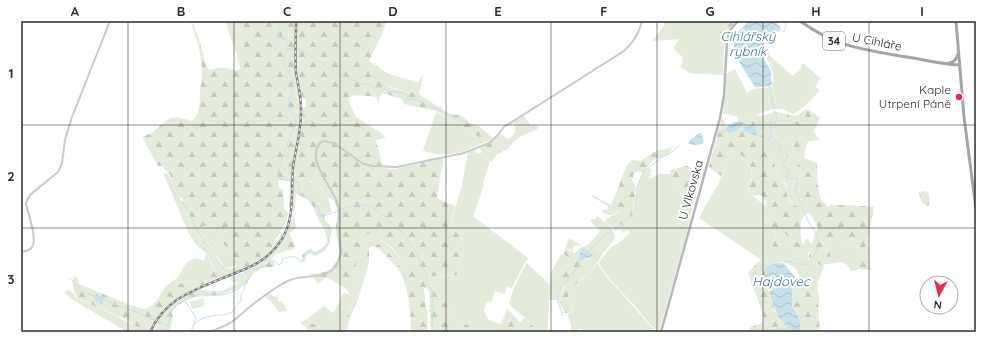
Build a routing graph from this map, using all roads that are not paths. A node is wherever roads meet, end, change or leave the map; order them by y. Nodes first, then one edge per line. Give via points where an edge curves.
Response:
1 (110, 21) edge
2 (642, 21) edge
3 (738, 21) edge
4 (800, 21) edge
5 (956, 21) edge
6 (958, 53) junction
7 (941, 63) junction
8 (960, 65) junction
9 (960, 75) junction
10 (976, 209) edge
11 (21, 252) edge
12 (212, 332) edge
13 (661, 332) edge

1 - 11 street via 77,100 65,140 61,167 27,200 34,244 29,250
2 - 12 street via 636,38 624,51 504,127 489,143 464,153 397,167 372,166 359,161 333,142 321,142 317,147 316,160 337,200 339,209 341,252 335,268 324,275 285,282 262,297 234,321
3 - 13 main road, U Vlkovska via 727,41 721,115
4 - 7 main road, U Cihláře / 34 via 824,36 848,46
5 - 6 main road
6 - 7 main road via 953,62
6 - 8 main road
7 - 8 main road, 34
7 - 9 main road via 956,68
8 - 9 main road
9 - 10 main road

